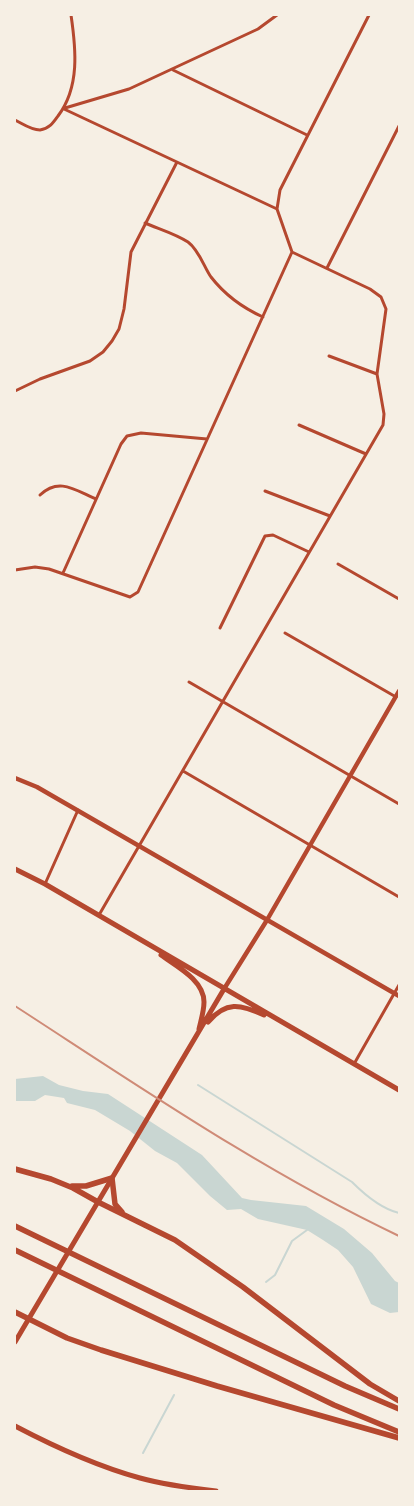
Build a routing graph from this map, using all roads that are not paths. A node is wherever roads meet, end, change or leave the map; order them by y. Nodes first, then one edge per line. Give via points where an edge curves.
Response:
1 (72, 15) edge
2 (277, 15) edge
3 (369, 15) edge
4 (172, 70) junction
5 (64, 108) junction
6 (15, 120) edge
7 (399, 126) edge
8 (307, 135) junction
9 (177, 162) junction
10 (277, 209) junction
11 (145, 223) junction
12 (292, 252) junction
13 (327, 268) junction
14 (263, 317) junction
15 (329, 356) dead end
16 (377, 374) junction
17 (15, 391) edge
18 (299, 425) dead end
19 (207, 439) junction
20 (366, 454) junction
21 (265, 491) dead end
22 (40, 495) dead end
23 (96, 499) junction
24 (330, 516) junction
25 (309, 552) junction
26 (338, 564) dead end
27 (15, 570) edge
28 (63, 573) junction
29 (399, 599) edge
30 (220, 628) dead end
31 (285, 633) dead end
32 (189, 682) dead end
33 (399, 691) edge
34 (396, 697) junction
35 (223, 702) junction
36 (183, 771) junction
37 (351, 775) junction
38 (15, 778) edge
39 (399, 804) edge
40 (78, 810) junction
41 (140, 846) junction
42 (310, 846) junction
43 (15, 869) edge
44 (45, 884) junction
45 (399, 897) edge
46 (100, 915) junction
47 (267, 920) junction
48 (132, 934) junction
49 (399, 985) edge
50 (224, 988) junction
51 (397, 994) edge
52 (287, 1025) junction
53 (198, 1034) junction
54 (354, 1064) junction
55 (399, 1090) edge
56 (15, 1169) edge
57 (112, 1178) junction
58 (51, 1179) junction
59 (98, 1202) junction
60 (134, 1220) junction
61 (15, 1226) edge
62 (15, 1250) edge
63 (15, 1312) edge
64 (28, 1319) junction
65 (15, 1342) edge
66 (399, 1401) edge
67 (399, 1409) edge
68 (15, 1426) edge
69 (399, 1432) edge
70 (399, 1438) edge
71 (216, 1491) edge

1 - 5 street via 75,70
2 - 4 street via 258,29
3 - 8 street
4 - 5 street via 129,90
4 - 8 street
5 - 6 street via 48,128 42,130 34,130
5 - 9 street
7 - 13 street
8 - 10 street via 280,190
9 - 10 street
9 - 11 street
10 - 12 street
11 - 14 street via 188,242 225,293
11 - 17 street via 131,252 124,309 112,341 90,361
12 - 13 street
12 - 14 street
13 - 16 street via 370,289 380,297 386,309
14 - 19 street
15 - 16 street
16 - 20 street via 384,425
18 - 20 street
19 - 23 street via 140,433 128,436 121,444
19 - 28 street via 138,592 130,597
20 - 24 street
21 - 24 street
22 - 23 street via 48,488 66,486
23 - 28 street
24 - 25 street
25 - 30 street via 273,535 265,536
25 - 35 street
26 - 29 street
27 - 28 street via 35,568
31 - 34 street
32 - 35 street
33 - 34 main road
34 - 37 main road
35 - 36 street
35 - 37 street
36 - 41 street
36 - 42 street
37 - 39 street
37 - 42 main road
38 - 40 main road
40 - 41 main road
40 - 44 street
41 - 46 street
41 - 47 main road
42 - 45 street
42 - 47 main road
43 - 44 main road
44 - 46 main road
46 - 48 main road
47 - 50 main road
47 - 51 main road
48 - 50 main road
48 - 53 main road via 183,971 201,989 204,1004
49 - 51 street
50 - 52 main road
50 - 53 main road
51 - 54 street
52 - 53 main road via 259,1012 234,1006 217,1012
52 - 54 main road
53 - 57 main road
54 - 55 main road
56 - 58 highway
57 - 58 highway via 78,1187
57 - 59 main road
57 - 60 highway via 115,1204 119,1211
58 - 59 highway
59 - 60 highway
59 - 64 main road
60 - 66 highway via 200,1256 370,1384
61 - 67 highway via 336,1382
62 - 69 highway via 334,1405
63 - 64 highway
64 - 65 main road
64 - 70 highway via 101,1350
68 - 71 main road via 116,1471 166,1485

